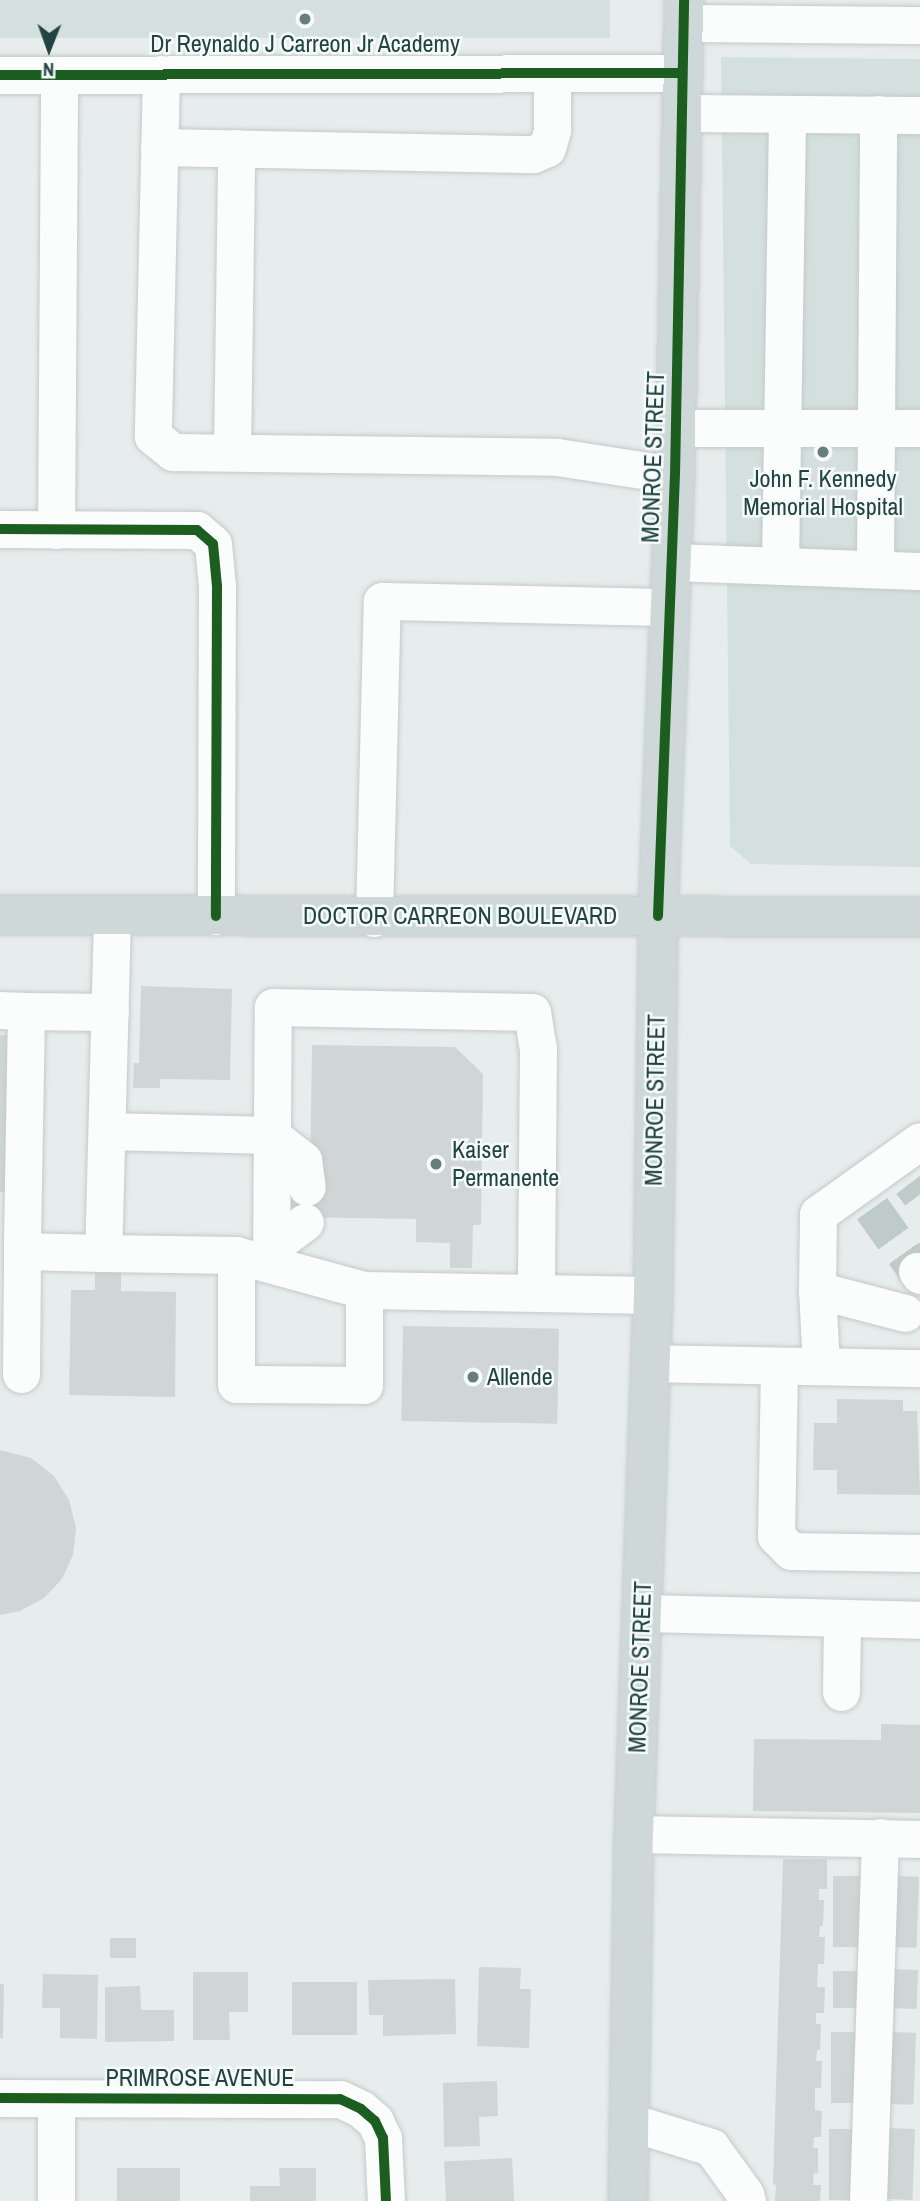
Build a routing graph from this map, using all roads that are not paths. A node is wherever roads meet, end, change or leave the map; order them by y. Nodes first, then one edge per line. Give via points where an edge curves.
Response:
1 (683, 11) edge
2 (920, 25) edge
3 (552, 73) junction
4 (682, 73) junction
5 (161, 74) junction
6 (0, 75) edge
7 (59, 75) junction
8 (682, 113) junction
9 (787, 114) junction
10 (878, 114) junction
11 (920, 115) edge
12 (159, 147) junction
13 (236, 148) junction
14 (784, 427) junction
15 (676, 428) junction
16 (876, 428) junction
17 (920, 428) edge
18 (232, 452) junction
19 (676, 475) junction
20 (0, 529) edge
21 (56, 530) junction
22 (671, 562) junction
23 (780, 566) junction
24 (875, 568) junction
25 (920, 571) edge
26 (669, 607) junction
27 (0, 915) edge
28 (112, 916) junction
29 (216, 916) junction
30 (657, 916) junction
31 (920, 917) edge
32 (374, 918) junction
33 (13, 1011) edge
34 (110, 1012) junction
35 (107, 1131) junction
36 (271, 1135) junction
37 (909, 1160) edge
38 (22, 1251) junction
39 (103, 1253) junction
40 (236, 1255) junction
41 (271, 1255) junction
42 (364, 1290) junction
43 (817, 1290) junction
44 (536, 1291) junction
45 (915, 1291) edge
46 (653, 1295) junction
47 (650, 1363) junction
48 (779, 1366) junction
49 (821, 1366) junction
50 (910, 1368) edge
51 (21, 1374) dead end
52 (920, 1553) edge
53 (643, 1613) junction
54 (842, 1618) junction
55 (920, 1620) edge
56 (841, 1692) dead end
57 (634, 1834) junction
58 (880, 1837) junction
59 (920, 1839) edge
60 (0, 2098) edge
61 (56, 2099) junction
62 (630, 2122) junction
63 (56, 2201) edge
64 (386, 2201) edge
65 (628, 2201) edge
66 (747, 2201) edge
67 (868, 2201) edge

1 - 2 street
1 - 4 main road, MONROE STREET
3 - 4 street
3 - 5 street
3 - 13 street via 552,130 547,148 533,154
4 - 8 main road, MONROE STREET
5 - 7 street
5 - 12 street
6 - 7 street
7 - 21 street
8 - 9 street
8 - 15 main road, MONROE STREET
9 - 10 street
9 - 14 street
10 - 11 street
10 - 16 street
12 - 13 street
12 - 18 street via 153,436 173,452
13 - 18 street
14 - 15 street
14 - 16 street
14 - 23 street
15 - 19 main road, MONROE STREET
16 - 17 street
16 - 24 street
18 - 19 street via 557,457
19 - 22 main road, MONROE STREET
20 - 21 street
21 - 29 street via 197,530 213,544 217,586
22 - 23 street
22 - 26 main road, MONROE STREET
23 - 24 street
24 - 25 street
26 - 30 main road, MONROE STREET
26 - 32 street via 382,601
27 - 28 main road, DOCTOR CARREON BOULEVARD
28 - 29 main road, DOCTOR CARREON BOULEVARD
28 - 34 street
29 - 32 main road, DOCTOR CARREON BOULEVARD
30 - 31 main road, DOCTOR CARREON BOULEVARD
30 - 32 main road, DOCTOR CARREON BOULEVARD
30 - 46 main road, MONROE STREET
33 - 34 street
33 - 38 street
34 - 35 street
35 - 36 street
35 - 39 street
36 - 41 street
36 - 41 street via 303,1160 306,1205
36 - 44 street via 273,1007 532,1012 538,1048
37 - 43 street via 865,1197 818,1214
38 - 39 street
38 - 51 street
39 - 40 street
40 - 41 street
40 - 42 street via 236,1384 364,1385
41 - 42 street
42 - 44 street
43 - 45 street
43 - 49 street
44 - 46 street
45 - 50 street
46 - 47 main road, MONROE STREET
47 - 48 street
47 - 53 main road, MONROE STREET
48 - 49 street
48 - 52 street via 776,1536 791,1551
49 - 50 street
53 - 54 street
53 - 57 main road, MONROE STREET
54 - 55 street
54 - 56 street
57 - 58 street
57 - 62 main road, MONROE STREET
58 - 59 street
58 - 67 street
60 - 61 street, PRIMROSE AVENUE
61 - 63 street
61 - 64 street, PRIMROSE AVENUE via 340,2099 375,2121 383,2138
62 - 65 main road, MONROE STREET
62 - 66 street via 711,2147

